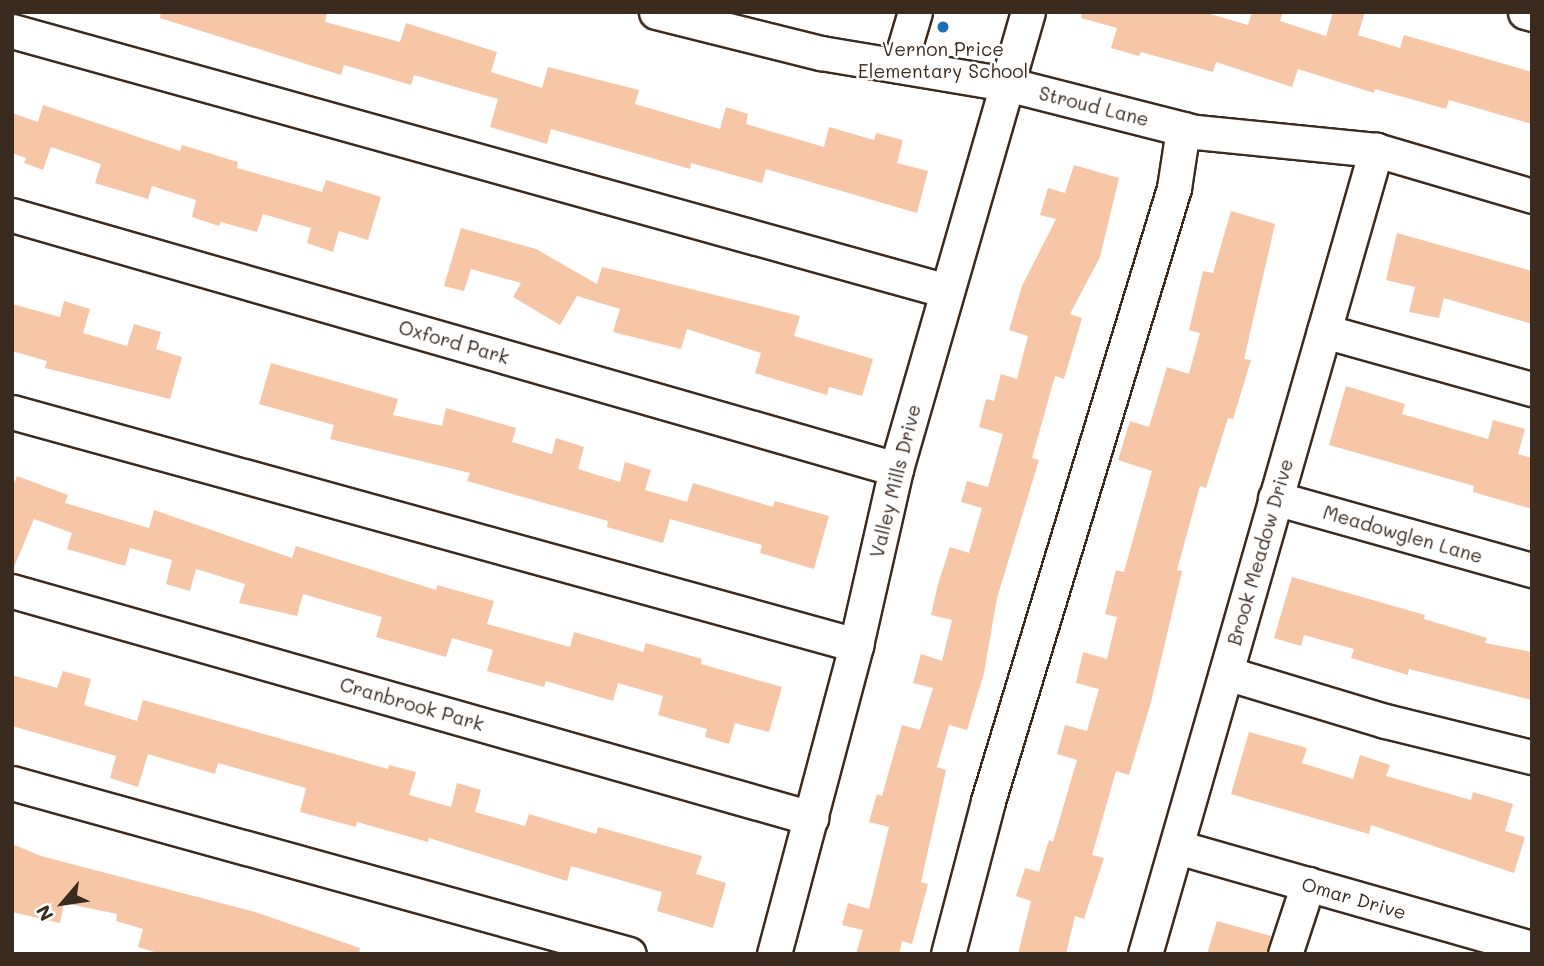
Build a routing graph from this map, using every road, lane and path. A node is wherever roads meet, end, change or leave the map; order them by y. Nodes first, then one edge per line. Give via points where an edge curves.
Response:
1 (656, 12) edge
2 (915, 12) edge
3 (1028, 12) edge
4 (1525, 12) edge
5 (1532, 14) edge
6 (12, 31) edge
7 (899, 66) junction
8 (1007, 84) junction
9 (1183, 129) junction
10 (1376, 150) junction
11 (1532, 196) edge
12 (12, 215) edge
13 (947, 291) junction
14 (1324, 331) junction
15 (1532, 389) edge
16 (12, 412) edge
17 (895, 469) junction
18 (1275, 498) junction
19 (1532, 570) edge
20 (12, 591) edge
21 (856, 645) junction
22 (1226, 673) junction
23 (1532, 757) edge
24 (12, 783) edge
25 (811, 818) junction
26 (1177, 847) junction
27 (1308, 884) junction
28 (1532, 948) edge
29 (629, 954) edge
30 (774, 954) edge
31 (948, 954) edge
32 (1144, 954) edge
33 (1285, 954) edge

1 - 7 street, Stroud Lane via 821,53
2 - 7 street
3 - 8 street, Valley Mills Drive
4 - 5 street
6 - 13 street
7 - 8 street, Stroud Lane
8 - 9 street, Stroud Lane
8 - 13 street, Valley Mills Drive
9 - 10 street, Stroud Lane
9 - 31 street via 1174,188 988,801
10 - 11 street, Stroud Lane
10 - 14 street, Brook Meadow Drive
12 - 17 street, Oxford Park
13 - 17 street, Valley Mills Drive
14 - 15 street
14 - 18 street, Brook Meadow Drive
16 - 21 street
17 - 21 street, Valley Mills Drive
18 - 19 street, Meadowglen Lane
18 - 22 street, Brook Meadow Drive
20 - 25 street, Cranbrook Park
21 - 25 street, Valley Mills Drive
22 - 23 street via 1385,721
22 - 26 street, Brook Meadow Drive
24 - 29 street
25 - 30 street, Valley Mills Drive
26 - 27 street, Omar Drive
26 - 32 street, Brook Meadow Drive
27 - 28 street, Omar Drive
27 - 33 street

